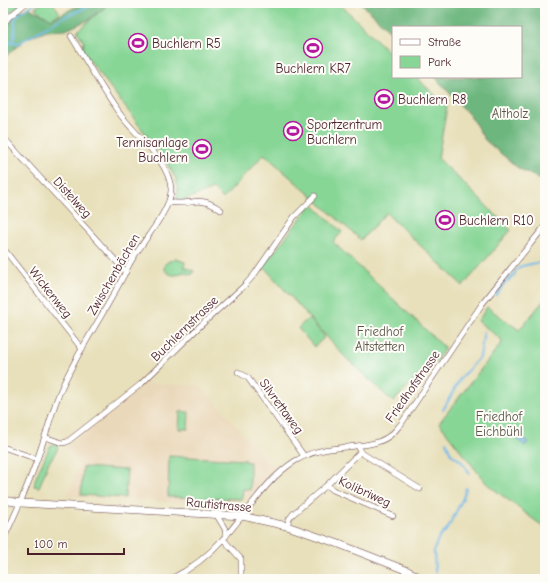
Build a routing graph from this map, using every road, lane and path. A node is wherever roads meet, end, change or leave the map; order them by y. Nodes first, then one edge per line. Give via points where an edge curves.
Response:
1 (26, 3) edge
2 (3, 25) edge
3 (71, 36) dead end
4 (3, 137) edge
5 (315, 196) dead end
6 (169, 202) junction
7 (221, 210) dead end
8 (545, 226) edge
9 (3, 248) edge
10 (126, 272) junction
11 (82, 349) junction
12 (238, 372) dead end
13 (45, 437) junction
14 (3, 447) edge
15 (360, 449) junction
16 (304, 456) junction
17 (37, 459) junction
18 (327, 485) junction
19 (420, 489) dead end
20 (3, 500) edge
21 (21, 503) junction
22 (216, 514) junction
23 (242, 516) junction
24 (393, 516) dead end
25 (287, 526) junction
26 (224, 538) junction
27 (3, 540) edge
28 (170, 579) edge
29 (241, 579) edge
30 (423, 579) edge

1 - 2 street
3 - 6 street via 116,110 164,169 171,189
4 - 10 street, Distelweg
5 - 13 street, Buchlernstrasse via 294,217 245,285 141,384 67,442
6 - 7 street via 208,202
6 - 10 street, Zwischenbächen
8 - 15 street, Friedhofstrasse via 482,304 401,424 384,439
9 - 11 street, Wickenweg
10 - 11 street, Zwischenbächen
11 - 13 street, Zwischenbächen via 58,395
12 - 16 street, Silvrettaweg via 248,378
13 - 17 street, Zwischenbächen
14 - 17 street
15 - 16 street, Friedhofstrasse via 338,448
15 - 18 street
15 - 19 street
16 - 23 street, Friedhofstrasse via 284,468
17 - 21 street, Zwischenbächen
18 - 24 street, Kolibriweg
18 - 25 street via 293,514
20 - 21 street, Rautistrasse
21 - 22 street, Rautistrasse
21 - 27 street, Zwischenbächen
22 - 23 street, Rautistrasse
22 - 26 street via 225,529
23 - 25 street, Rautistrasse
23 - 26 street, Friedhofstrasse
25 - 30 street, Rautistrasse via 408,571
26 - 28 street, Friedhofstrasse via 190,568
26 - 29 street via 241,559

